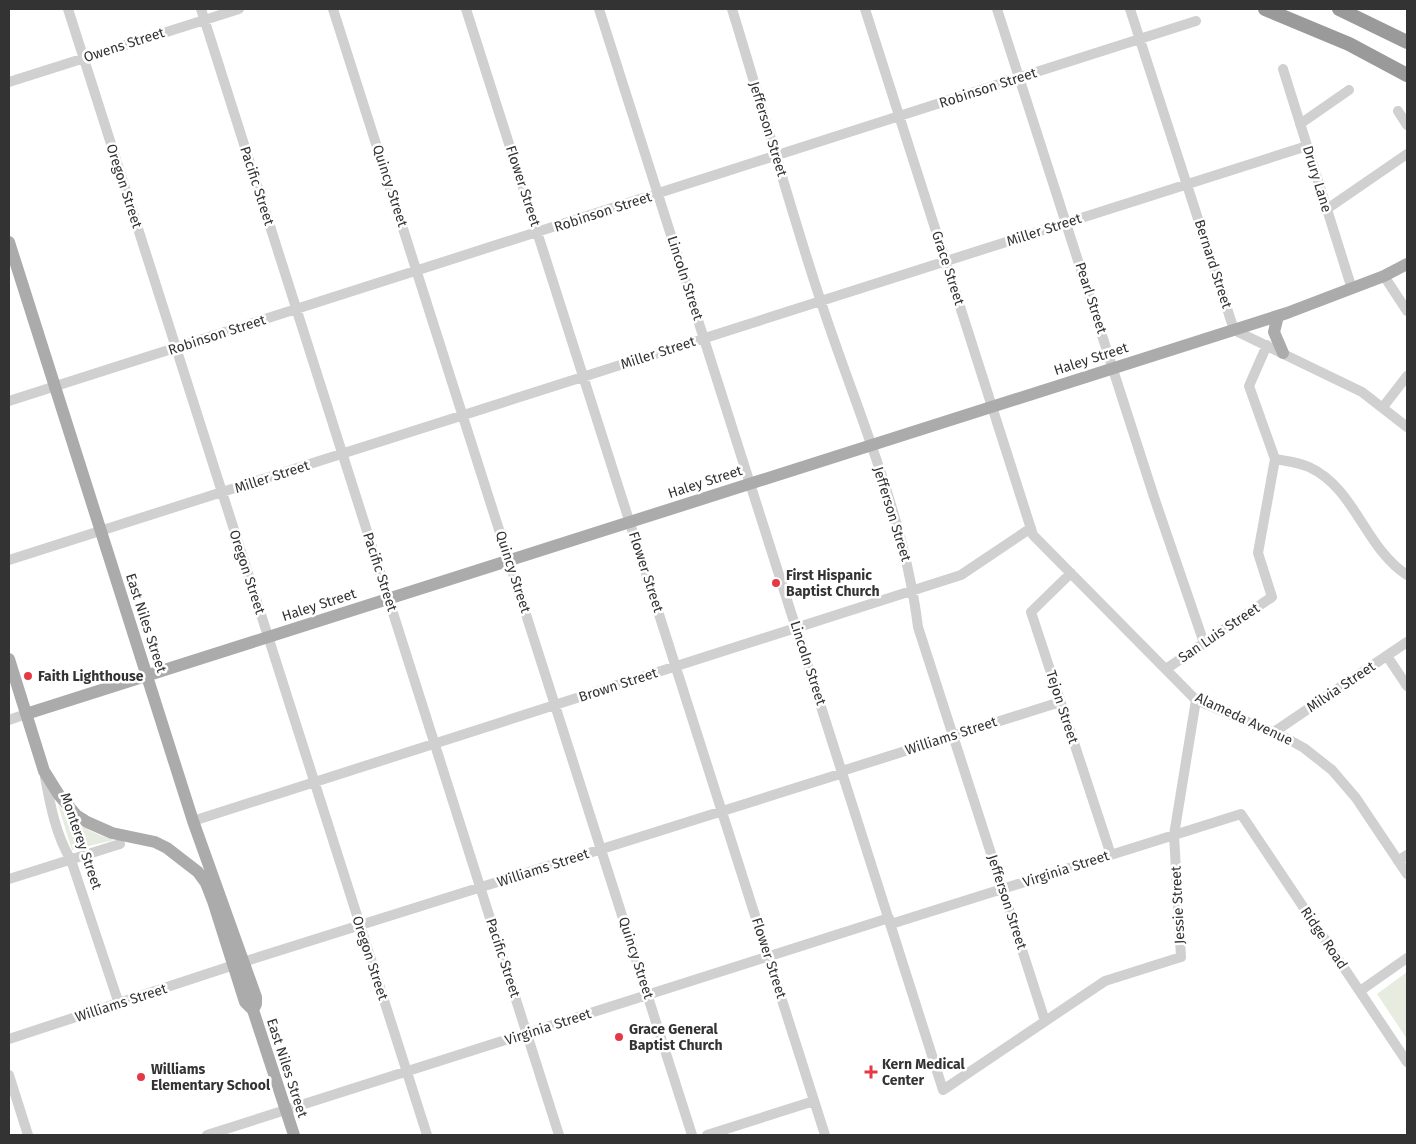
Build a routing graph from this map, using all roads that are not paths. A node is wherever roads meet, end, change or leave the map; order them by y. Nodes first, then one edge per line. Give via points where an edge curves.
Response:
1 (68, 9) edge
2 (201, 9) edge
3 (239, 9) edge
4 (333, 9) edge
5 (466, 9) edge
6 (599, 9) edge
7 (732, 9) edge
8 (864, 9) edge
9 (997, 9) edge
10 (1130, 9) edge
11 (1265, 9) edge
12 (1339, 9) edge
13 (205, 20) junction
14 (1196, 20) dead end
15 (1140, 40) junction
16 (1407, 42) edge
17 (83, 58) junction
18 (1384, 62) junction
19 (1282, 69) dead end
20 (1407, 75) edge
21 (1020, 78) junction
22 (1407, 79) edge
23 (9, 82) edge
24 (1349, 90) dead end
25 (1398, 111) dead end
26 (899, 117) junction
27 (1300, 124) junction
28 (1407, 125) edge
29 (1307, 146) junction
30 (1407, 154) edge
31 (776, 156) junction
32 (1187, 185) junction
33 (658, 194) junction
34 (1327, 209) junction
35 (1066, 223) junction
36 (537, 232) junction
37 (9, 242) edge
38 (946, 262) junction
39 (1407, 264) edge
40 (417, 271) junction
41 (1384, 276) junction
42 (1352, 289) junction
43 (820, 302) junction
44 (296, 309) junction
45 (1407, 311) edge
46 (1278, 316) junction
47 (1234, 330) junction
48 (704, 339) junction
49 (1267, 345) junction
50 (175, 348) junction
51 (1283, 353) junction
52 (1113, 368) junction
53 (1407, 376) edge
54 (583, 377) junction
55 (55, 386) junction
56 (9, 401) edge
57 (993, 406) junction
58 (1383, 407) junction
59 (463, 416) junction
60 (1407, 426) edge
61 (871, 445) junction
62 (342, 454) junction
63 (1275, 459) junction
64 (751, 483) junction
65 (222, 493) junction
66 (630, 522) junction
67 (1031, 528) junction
68 (101, 531) junction
69 (9, 560) edge
70 (509, 560) junction
71 (1071, 573) junction
72 (1407, 575) edge
73 (913, 589) junction
74 (388, 599) junction
75 (797, 627) junction
76 (268, 637) junction
77 (1407, 642) edge
78 (1204, 643) junction
79 (1387, 656) junction
80 (9, 659) edge
81 (676, 667) junction
82 (1166, 669) junction
83 (147, 676) junction
84 (1407, 686) edge
85 (1196, 700) junction
86 (1060, 702) junction
87 (555, 705) junction
88 (26, 714) junction
89 (9, 720) edge
90 (1274, 732) junction
91 (954, 735) junction
92 (434, 744) junction
93 (44, 771) junction
94 (843, 772) junction
95 (314, 782) junction
96 (722, 812) junction
97 (1241, 814) joint
98 (193, 821) junction
99 (1174, 835) junction
100 (120, 844) dead end
101 (601, 850) junction
102 (1111, 855) junction
103 (1403, 858) edge
104 (71, 860) junction
105 (1407, 874) edge
106 (9, 880) edge
107 (480, 888) junction
108 (1003, 889) junction
109 (890, 921) junction
110 (360, 927) junction
111 (768, 956) junction
112 (1407, 958) edge
113 (238, 964) junction
114 (1360, 990) junction
115 (647, 995) junction
116 (119, 1004) junction
117 (1045, 1021) junction
118 (527, 1033) junction
119 (9, 1039) edge
120 (1407, 1062) edge
121 (406, 1072) junction
122 (9, 1075) edge
123 (944, 1090) joint
124 (814, 1101) junction
125 (286, 1110) junction
126 (28, 1135) edge
127 (207, 1135) edge
128 (294, 1135) edge
129 (427, 1135) edge
130 (559, 1135) edge
131 (692, 1135) edge
132 (707, 1135) edge
133 (825, 1135) edge

1 - 17 street, Oregon Street
2 - 13 street, Pacific Street
3 - 13 street, Owens Street
4 - 40 street, Quincy Street
5 - 36 street, Flower Street
6 - 33 street, Lincoln Street
7 - 31 street, Jefferson Street
8 - 26 street, Grace Street
9 - 21 street, Pearl Street
10 - 15 street, Bernard Street
11 - 18 highway
12 - 16 highway
13 - 17 street, Owens Street
13 - 44 street, Pacific Street
14 - 15 street, Robinson Street
15 - 21 street, Robinson Street
15 - 32 street, Bernard Street
17 - 23 street, Owens Street
17 - 50 street, Oregon Street
18 - 20 highway
18 - 22 highway
19 - 27 street, Drury Lane
21 - 26 street, Robinson Street
21 - 35 street, Pearl Street
24 - 27 street
25 - 28 street
26 - 31 street, Robinson Street
26 - 38 street, Grace Street
27 - 29 street, Drury Lane
29 - 32 street, Miller Street
29 - 34 street, Drury Lane
30 - 34 street
31 - 33 street, Robinson Street
31 - 43 street, Jefferson Street
32 - 35 street, Miller Street
32 - 47 street, Bernard Street
33 - 36 street, Robinson Street
33 - 48 street, Lincoln Street
34 - 42 street, Drury Lane
35 - 38 street, Miller Street
35 - 52 street, Pearl Street
36 - 40 street, Robinson Street
36 - 54 street, Flower Street
37 - 55 main road, East Niles Street
38 - 43 street, Miller Street
38 - 57 street, Grace Street
39 - 41 main road, Haley Street
40 - 44 street, Robinson Street
40 - 59 street, Quincy Street
41 - 42 main road, Haley Street
41 - 45 street
42 - 46 main road, Haley Street
43 - 48 street, Miller Street
43 - 61 street, Jefferson Street
44 - 50 street, Robinson Street
44 - 62 street, Pacific Street
46 - 47 main road, Haley Street
46 - 51 main road via 1274,332
47 - 49 street
47 - 52 main road, Haley Street
48 - 54 street, Miller Street
48 - 64 street, Lincoln Street
49 - 51 street
49 - 63 street via 1249,386
50 - 55 street, Robinson Street
50 - 65 street, Oregon Street
51 - 58 street via 1362,392
52 - 57 main road, Haley Street
52 - 78 street, Pearl Street
53 - 58 street
54 - 59 street, Miller Street
54 - 66 street, Flower Street
55 - 56 street, Robinson Street
55 - 68 main road, East Niles Street
57 - 61 main road, Haley Street
57 - 67 street, Grace Street
58 - 60 street
59 - 62 street, Miller Street
59 - 70 street, Quincy Street
61 - 64 main road, Haley Street
61 - 73 street, Jefferson Street
62 - 65 street, Miller Street
62 - 74 street, Pacific Street
63 - 72 street via 1308,466 1326,478 1342,495 1380,552
63 - 78 street, San Luis Street via 1258,553 1272,597
64 - 66 main road, Haley Street
64 - 75 street, Lincoln Street
65 - 68 street, Miller Street
65 - 76 street, Oregon Street
66 - 70 main road, Haley Street
66 - 81 street, Flower Street
67 - 71 street, Alameda Avenue
67 - 73 street, Brown Street via 961,575
68 - 69 street, Miller Street
68 - 83 main road, East Niles Street
70 - 74 main road, Haley Street
70 - 87 street, Quincy Street
71 - 82 street, Alameda Avenue
71 - 86 street, Tejon Street via 1031,612
73 - 75 street, Brown Street
73 - 91 street, Jefferson Street via 918,627
74 - 76 main road, Haley Street
74 - 92 street, Pacific Street
75 - 81 street, Brown Street
75 - 94 street, Lincoln Street
76 - 83 main road, Haley Street
76 - 95 street, Oregon Street
77 - 79 street, Milvia Street
78 - 82 street, San Luis Street
79 - 84 street
79 - 90 street, Milvia Street
80 - 88 main road, Monterey Street
81 - 87 street, Brown Street
81 - 96 street, Flower Street
82 - 85 street, Alameda Avenue
83 - 88 main road, Haley Street
83 - 98 main road, East Niles Street
85 - 90 street, Alameda Avenue
85 - 99 street, Jessie Street
86 - 91 street, Williams Street
86 - 102 street, Tejon Street
87 - 92 street, Brown Street
87 - 101 street, Quincy Street
88 - 89 street, Haley Street
88 - 93 main road, Monterey Street
90 - 103 street, Alameda Avenue via 1304,748 1332,770
91 - 94 street, Williams Street
91 - 108 street, Jefferson Street
92 - 95 street, Brown Street
92 - 107 street, Pacific Street
93 - 104 street, Monterey Street via 64,849
93 - 113 main road, East Niles Street via 66,804 87,822 112,833 154,842 198,872 209,889
94 - 96 street, Williams Street
94 - 109 street, Lincoln Street
95 - 98 street, Brown Street
95 - 110 street, Oregon Street
96 - 101 street, Williams Street
96 - 111 street, Flower Street
97 - 99 street, Virginia Street
97 - 114 street, Ridge Road
98 - 113 main road, East Niles Street via 220,890
99 - 102 street, Virginia Street
99 - 117 street, Jessie Street via 1181,956 1105,981
100 - 104 street
101 - 107 street, Williams Street
101 - 115 street, Quincy Street
102 - 108 street, Virginia Street
103 - 105 street, Alameda Avenue
104 - 106 street
104 - 116 street, Monterey Street
107 - 110 street, Williams Street
107 - 118 street, Pacific Street
108 - 109 street, Virginia Street
108 - 117 street, Jefferson Street
109 - 111 street, Virginia Street
109 - 123 street, Lincoln Street
110 - 113 street, Williams Street
110 - 121 street, Oregon Street
111 - 115 street, Virginia Street
111 - 124 street, Flower Street
112 - 114 street
113 - 116 street, Williams Street
113 - 125 main road, East Niles Street via 246,1002 253,1010
114 - 120 street, Ridge Road
115 - 118 street, Virginia Street
115 - 131 street, Quincy Street
116 - 119 street, Williams Street
117 - 123 street, Jessie Street
118 - 121 street, Virginia Street
118 - 130 street, Pacific Street
121 - 125 street, Virginia Street
121 - 129 street, Oregon Street
122 - 126 street
124 - 132 street
124 - 133 street, Flower Street
125 - 127 street, Virginia Street
125 - 128 main road, East Niles Street

